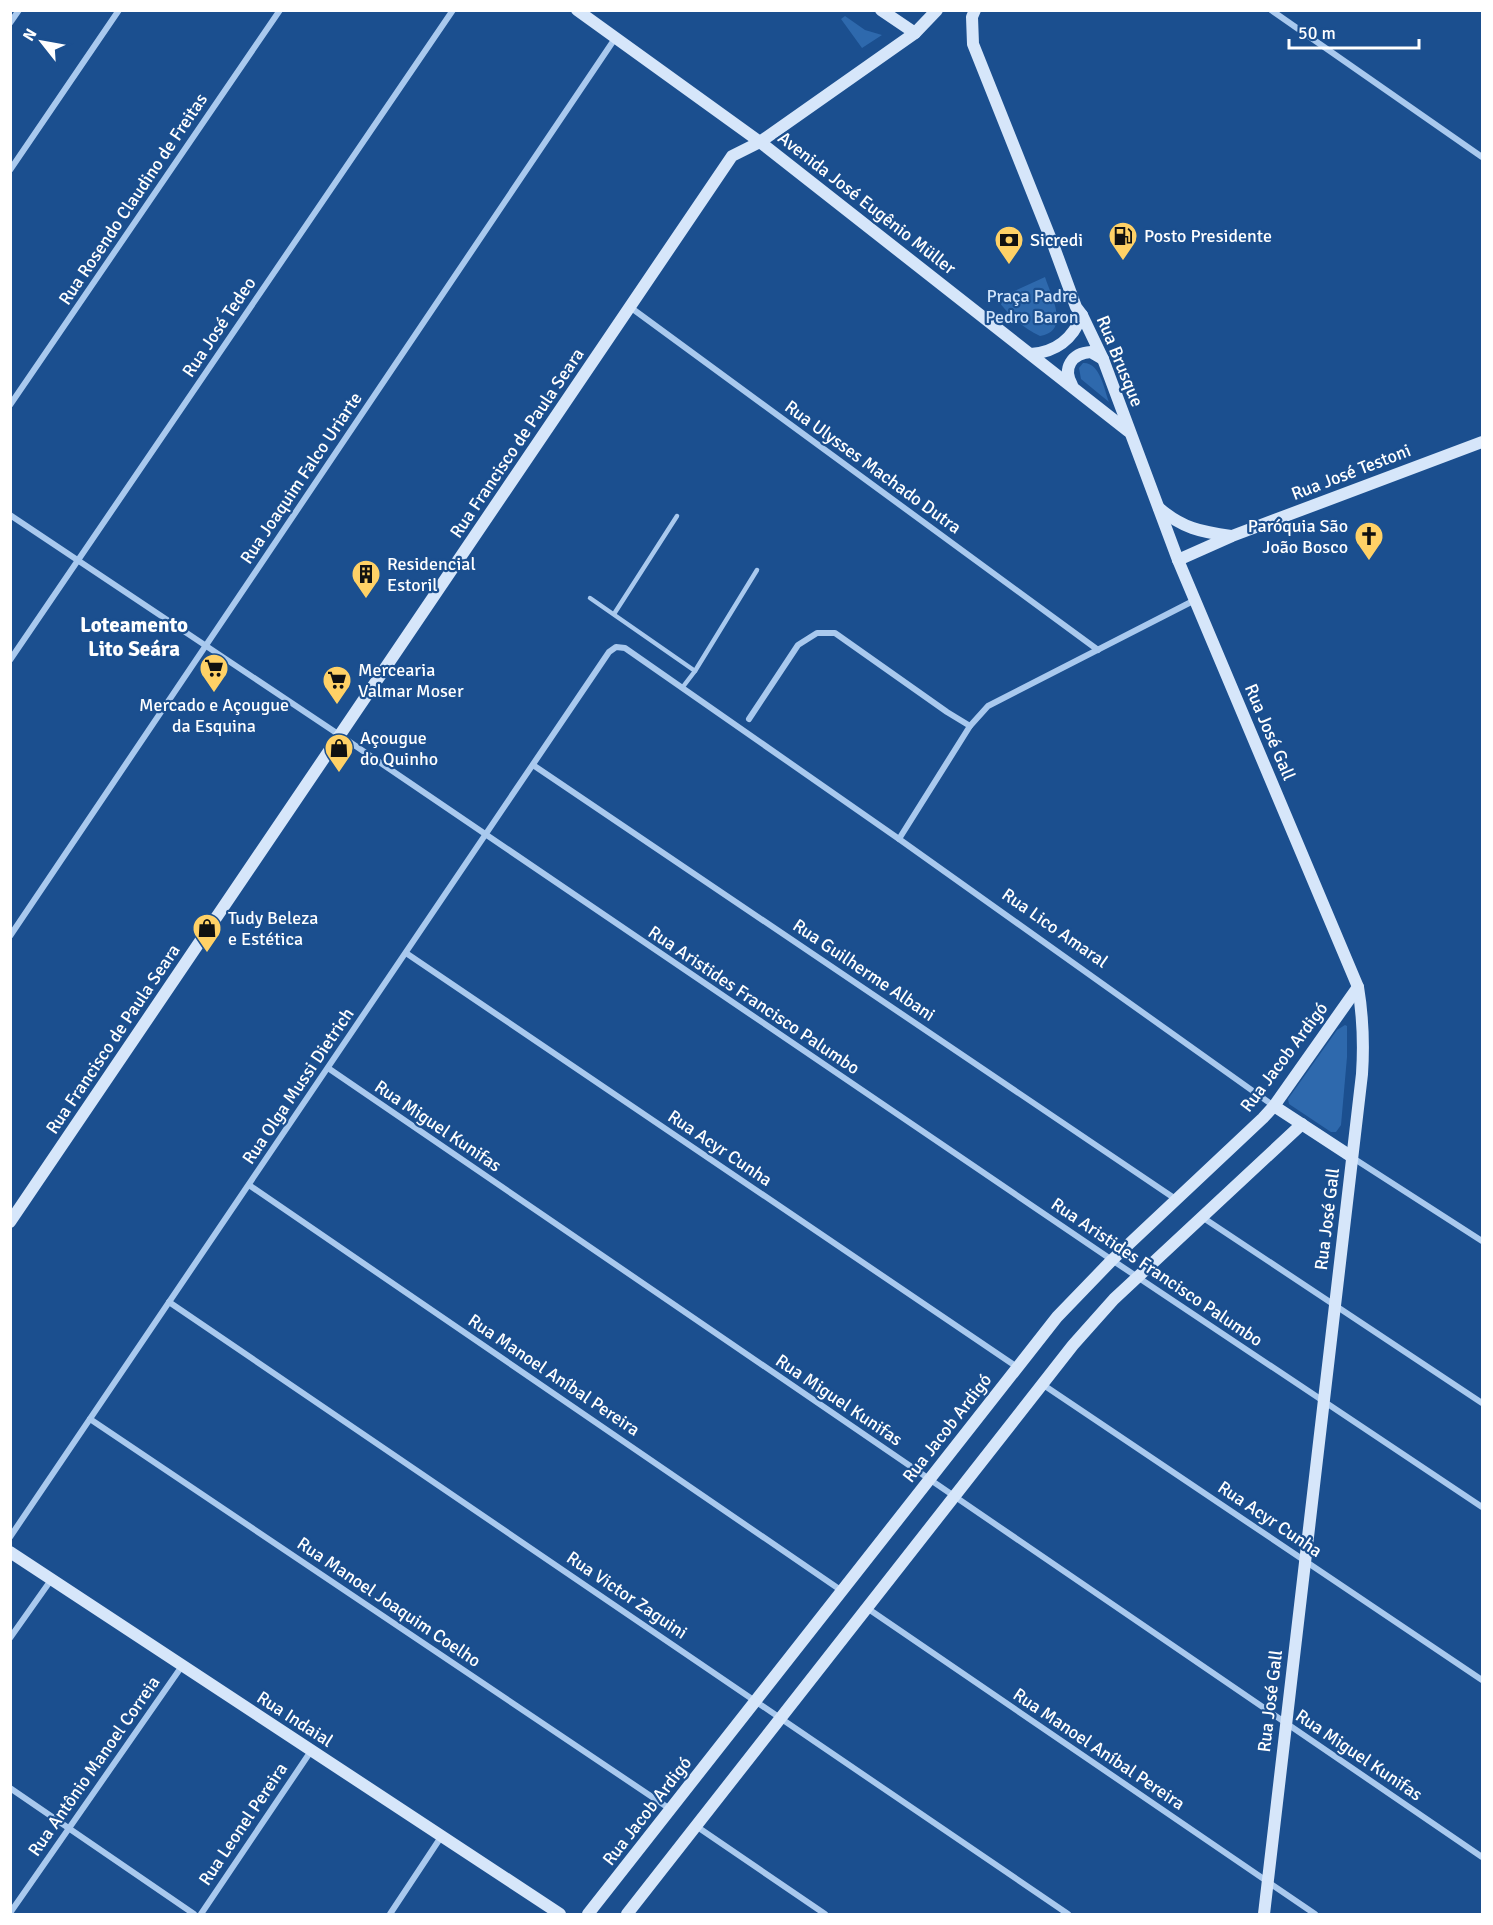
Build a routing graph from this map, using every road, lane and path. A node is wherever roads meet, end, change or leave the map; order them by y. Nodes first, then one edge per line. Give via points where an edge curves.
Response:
1 (19, 10) edge
2 (119, 10) edge
3 (280, 10) edge
4 (453, 10) edge
5 (577, 10) edge
6 (881, 10) edge
7 (937, 10) edge
8 (975, 10) edge
9 (1271, 10) edge
10 (10, 23) edge
11 (915, 33) junction
12 (616, 37) junction
13 (760, 142) junction
14 (1482, 157) edge
15 (10, 170) edge
16 (630, 308) junction
17 (1082, 315) junction
18 (1031, 354) junction
19 (1103, 359) junction
20 (1072, 386) junction
21 (10, 405) edge
22 (1129, 432) junction
23 (1482, 441) edge
24 (1157, 507) junction
25 (10, 515) edge
26 (676, 516) dead end
27 (1232, 536) junction
28 (1178, 560) junction
29 (78, 561) junction
30 (757, 570) dead end
31 (590, 598) dead end
32 (1195, 600) junction
33 (614, 614) junction
34 (206, 646) junction
35 (1098, 650) junction
36 (609, 652) joint
37 (10, 660) edge
38 (695, 671) junction
39 (682, 688) junction
40 (749, 719) dead end
41 (970, 726) junction
42 (341, 736) junction
43 (533, 765) junction
44 (485, 836) junction
45 (899, 839) junction
46 (10, 936) edge
47 (406, 953) junction
48 (1358, 987) junction
49 (328, 1068) junction
50 (1274, 1106) junction
51 (1302, 1124) junction
52 (1352, 1157) junction
53 (249, 1185) junction
54 (1177, 1200) junction
55 (1202, 1217) junction
56 (10, 1222) edge
57 (1482, 1241) edge
58 (1112, 1260) junction
59 (1137, 1277) junction
60 (169, 1302) junction
61 (1335, 1306) junction
62 (1017, 1368) junction
63 (1041, 1383) junction
64 (1323, 1403) junction
65 (1482, 1403) edge
66 (90, 1419) junction
67 (928, 1480) junction
68 (953, 1497) junction
69 (1482, 1507) edge
70 (10, 1537) edge
71 (10, 1552) edge
72 (1305, 1561) junction
73 (51, 1580) junction
74 (842, 1591) junction
75 (866, 1608) junction
76 (10, 1638) edge
77 (182, 1666) junction
78 (1482, 1680) edge
79 (755, 1700) junction
80 (781, 1718) junction
81 (1286, 1723) junction
82 (311, 1750) junction
83 (10, 1788) edge
84 (671, 1809) junction
85 (696, 1826) junction
86 (69, 1829) junction
87 (441, 1837) junction
88 (1482, 1857) edge
89 (1267, 1882) junction
90 (10, 1913) edge
91 (194, 1914) edge
92 (201, 1914) edge
93 (390, 1914) edge
94 (560, 1914) edge
95 (588, 1914) edge
96 (627, 1914) edge
97 (825, 1914) edge
98 (1068, 1914) edge
99 (1264, 1914) edge
100 (1315, 1914) edge

1 - 10 street
2 - 15 street
3 - 21 street, Rua Rosendo Claudino de Freitas
4 - 29 street, Rua José Tedeo
5 - 12 main road, Avenida José Eugênio Müller
6 - 11 main road
7 - 11 main road, Rua Francisco de Paula Seara
8 - 17 main road, Rua Brusque via 973,44
9 - 14 street
11 - 13 main road, Rua Francisco de Paula Seara
12 - 13 main road, Avenida José Eugênio Müller
12 - 34 street, Rua Joaquim Falco Uriarte
13 - 16 main road, Rua Francisco de Paula Seara via 732,156
13 - 18 main road, Avenida José Eugênio Müller
16 - 35 street, Rua Ulysses Machado Dutra
16 - 42 main road, Rua Francisco de Paula Seara
17 - 18 main road via 1067,340 1050,350
17 - 19 main road, Rua Brusque
18 - 20 main road, Avenida José Eugênio Müller
19 - 20 main road via 1091,352 1077,355 1069,366
19 - 22 main road, Rua Brusque
20 - 22 main road, Avenida José Eugênio Müller
22 - 24 main road, Rua Brusque
23 - 27 main road, Rua José Testoni
24 - 27 main road, Rua José Testoni via 1198,531
24 - 28 main road, Rua Brusque
25 - 29 street, Rua Aristides Francisco Palumbo
26 - 33 lane
27 - 28 main road, Rua José Testoni
28 - 32 main road, Rua José Gall
29 - 34 street, Rua Aristides Francisco Palumbo
29 - 37 street, Rua José Tedeo
30 - 38 lane
31 - 33 lane
32 - 35 street
32 - 48 main road, Rua José Gall
33 - 38 lane
34 - 42 street, Rua Aristides Francisco Palumbo
34 - 46 street, Rua Joaquim Falco Uriarte
35 - 41 street via 988,706
36 - 39 street, Rua Lico Amaral via 616,647 626,648
36 - 43 street, Rua Olga Mussi Dietrich
38 - 39 lane
39 - 45 street, Rua Lico Amaral
40 - 41 street via 798,645 817,633 835,633
41 - 45 street
42 - 44 street, Rua Aristides Francisco Palumbo
42 - 56 main road, Rua Francisco de Paula Seara
43 - 44 street, Rua Olga Mussi Dietrich
43 - 54 street, Rua Guilherme Albani
44 - 47 street, Rua Olga Mussi Dietrich
44 - 58 street, Rua Aristides Francisco Palumbo
45 - 50 street, Rua Lico Amaral
47 - 49 street, Rua Olga Mussi Dietrich
47 - 62 street, Rua Acyr Cunha
48 - 50 main road, Rua Jacob Ardigó
48 - 52 main road, Rua José Gall via 1364,1038
49 - 53 street, Rua Olga Mussi Dietrich
49 - 67 street, Rua Miguel Kunifas
50 - 51 main road, Rua Lico Amaral
50 - 54 main road, Rua Jacob Ardigó
51 - 52 main road, Rua Lico Amaral
51 - 55 main road
52 - 57 street, Rua Lico Amaral
52 - 61 main road, Rua José Gall
53 - 60 street, Rua Olga Mussi Dietrich
53 - 74 street, Rua Manoel Aníbal Pereira
54 - 58 main road, Rua Jacob Ardigó
55 - 59 main road
55 - 61 street
58 - 59 street, Rua Aristides Francisco Palumbo
58 - 62 main road, Rua Jacob Ardigó via 1069,1303
59 - 63 main road
59 - 64 street, Rua Aristides Francisco Palumbo
60 - 66 street, Rua Olga Mussi Dietrich
60 - 79 street, Rua Victor Zaguini
61 - 64 main road, Rua José Gall
61 - 65 street
62 - 67 main road, Rua Jacob Ardigó
63 - 68 main road
63 - 72 street, Rua Acyr Cunha
64 - 69 street, Rua Aristides Francisco Palumbo
64 - 72 main road, Rua José Gall
66 - 70 street, Rua Olga Mussi Dietrich
66 - 84 street, Rua Manoel Joaquim Coelho
67 - 68 street, Rua Miguel Kunifas
67 - 74 main road, Rua Jacob Ardigó
68 - 75 main road
68 - 81 street, Rua Miguel Kunifas
71 - 73 main road, Rua Indaial
72 - 78 street, Rua Acyr Cunha
72 - 81 main road, Rua José Gall
73 - 76 street
73 - 77 main road, Rua Indaial
74 - 79 main road, Rua Jacob Ardigó
75 - 80 main road
75 - 89 street, Rua Manoel Aníbal Pereira
77 - 82 main road, Rua Indaial
77 - 86 street, Rua Antônio Manoel Correia
79 - 80 street, Rua Victor Zaguini
79 - 84 main road, Rua Jacob Ardigó
80 - 85 main road
80 - 98 street, Rua Victor Zaguini
81 - 88 street, Rua Miguel Kunifas
81 - 89 main road, Rua José Gall
82 - 87 main road, Rua Indaial
82 - 92 street, Rua Leonel Pereira
83 - 86 street
84 - 95 main road, Rua Jacob Ardigó
85 - 96 main road
85 - 97 street
86 - 90 street, Rua Antônio Manoel Correia
86 - 91 street
87 - 93 street
87 - 94 main road, Rua Indaial
89 - 99 main road, Rua José Gall
89 - 100 street, Rua Manoel Aníbal Pereira

